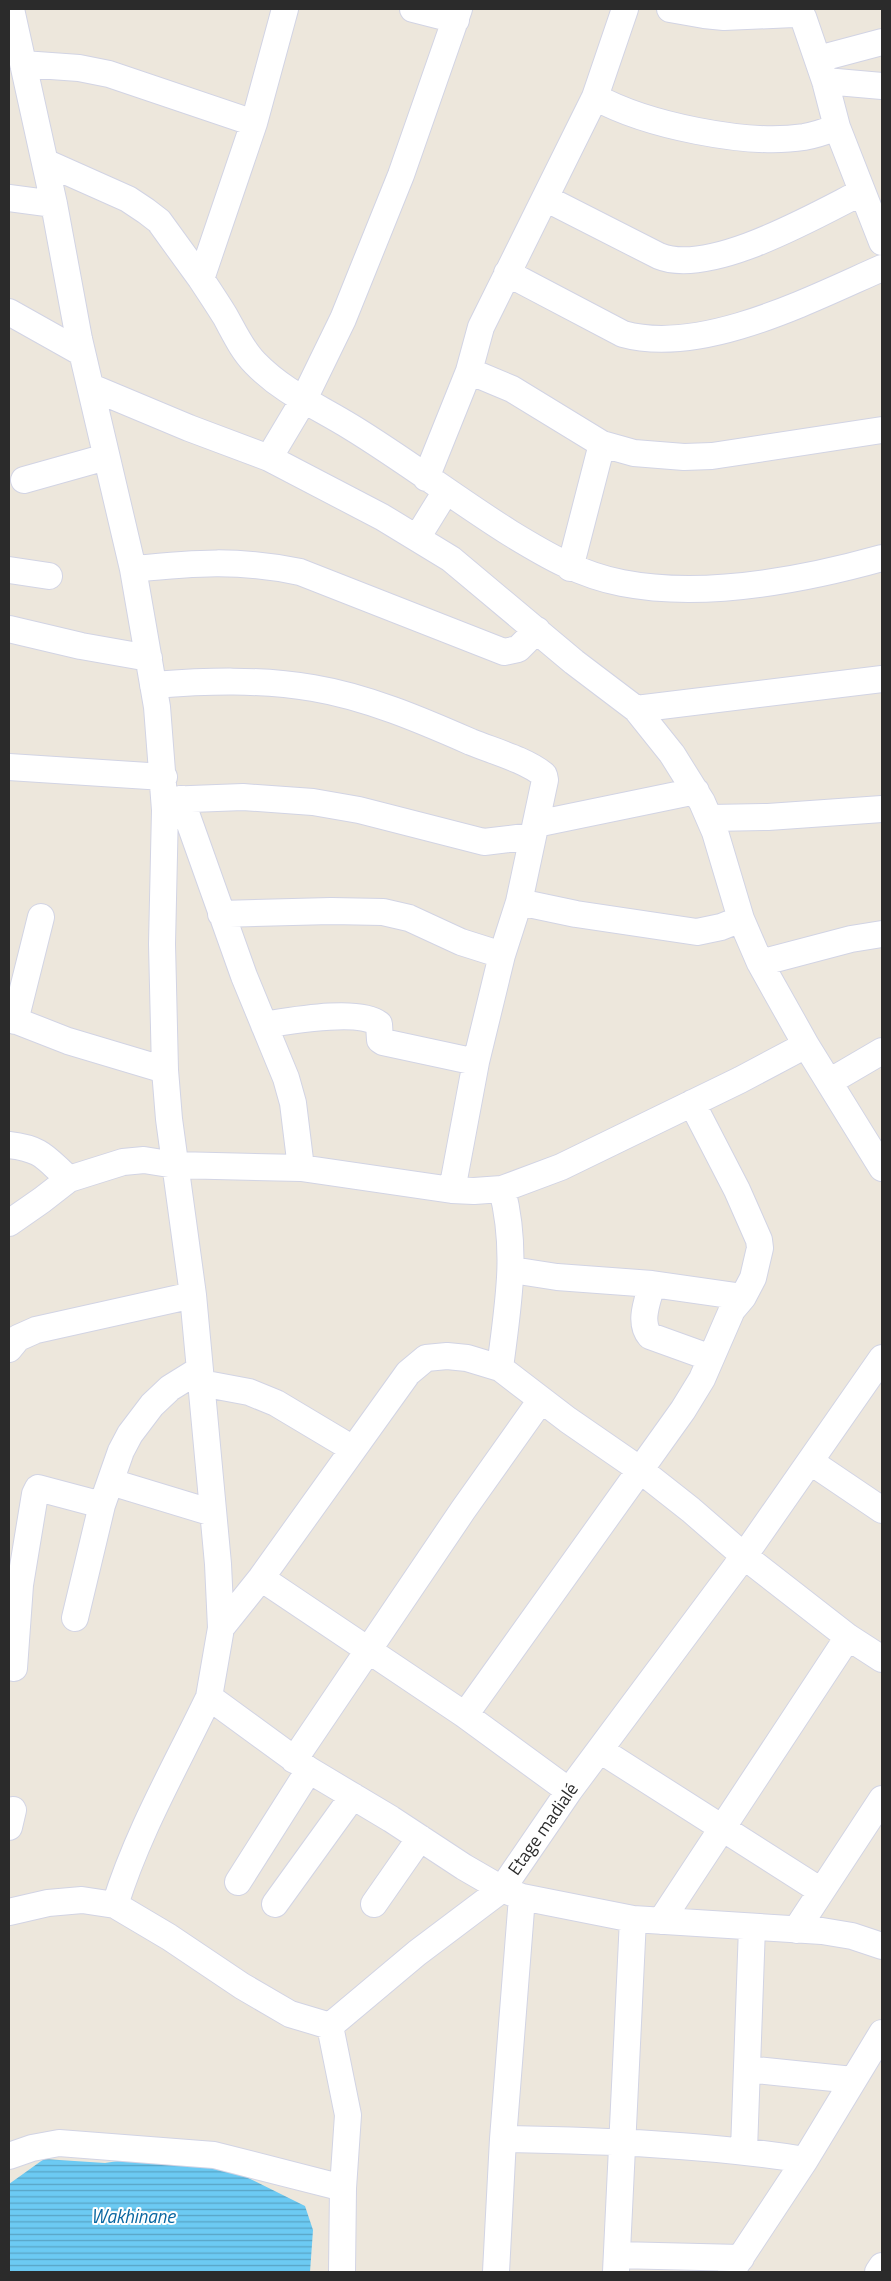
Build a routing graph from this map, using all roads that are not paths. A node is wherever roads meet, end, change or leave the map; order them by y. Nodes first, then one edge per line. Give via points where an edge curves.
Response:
1 (11, 9) edge
2 (285, 9) edge
3 (413, 9) edge
4 (625, 9) edge
5 (670, 9) edge
6 (458, 14) edge
7 (882, 42) edge
8 (22, 64) junction
9 (822, 70) junction
10 (882, 86) edge
11 (595, 98) junction
12 (254, 123) junction
13 (837, 127) junction
14 (45, 162) junction
15 (862, 192) junction
16 (9, 198) edge
17 (545, 198) junction
18 (54, 204) junction
19 (880, 228) edge
20 (882, 268) edge
21 (507, 273) junction
22 (201, 279) junction
23 (9, 312) edge
24 (82, 353) junction
25 (470, 371) junction
26 (91, 387) junction
27 (303, 401) junction
28 (882, 430) edge
29 (602, 444) junction
30 (106, 457) junction
31 (269, 458) junction
32 (24, 480) dead end
33 (436, 485) junction
34 (417, 538) junction
35 (882, 558) edge
36 (570, 568) junction
37 (134, 569) junction
38 (9, 570) edge
39 (49, 576) dead end
40 (9, 629) edge
41 (537, 630) junction
42 (149, 658) junction
43 (882, 679) edge
44 (153, 685) junction
45 (636, 709) junction
46 (9, 767) edge
47 (696, 791) junction
48 (170, 792) junction
49 (882, 809) edge
50 (710, 818) junction
51 (535, 830) junction
52 (519, 902) junction
53 (221, 914) junction
54 (40, 917) dead end
55 (741, 919) junction
56 (882, 934) edge
57 (502, 954) junction
58 (760, 963) junction
59 (12, 1020) edge
60 (264, 1025) junction
61 (806, 1045) junction
62 (882, 1050) edge
63 (476, 1062) junction
64 (165, 1070) junction
65 (830, 1082) junction
66 (692, 1103) junction
67 (9, 1145) edge
68 (175, 1165) junction
69 (301, 1168) junction
70 (882, 1168) edge
71 (69, 1179) junction
72 (502, 1189) junction
73 (452, 1190) junction
74 (9, 1223) edge
75 (512, 1270) junction
76 (652, 1284) junction
77 (193, 1295) junction
78 (743, 1296) junction
79 (9, 1349) edge
80 (711, 1358) junction
81 (882, 1358) edge
82 (500, 1368) junction
83 (200, 1377) junction
84 (541, 1400) junction
85 (353, 1449) junction
86 (811, 1462) junction
87 (639, 1469) junction
88 (107, 1494) junction
89 (882, 1510) edge
90 (213, 1513) junction
91 (744, 1556) junction
92 (261, 1578) junction
93 (75, 1618) dead end
94 (221, 1628) junction
95 (848, 1637) junction
96 (369, 1652) junction
97 (882, 1660) edge
98 (14, 1668) dead end
99 (209, 1697) junction
100 (465, 1715) junction
101 (600, 1750) junction
102 (302, 1765) junction
103 (569, 1791) junction
104 (352, 1796) junction
105 (882, 1799) edge
106 (722, 1828) junction
107 (420, 1838) junction
108 (238, 1882) dead end
109 (821, 1891) junction
110 (512, 1893) junction
111 (275, 1904) dead end
112 (374, 1904) dead end
113 (115, 1905) junction
114 (9, 1912) edge
115 (633, 1919) junction
116 (662, 1921) junction
117 (752, 1927) junction
118 (796, 1930) junction
119 (882, 1946) edge
120 (330, 2026) junction
121 (882, 2033) edge
122 (747, 2069) junction
123 (853, 2080) junction
124 (503, 2139) junction
125 (624, 2141) junction
126 (744, 2150) junction
127 (9, 2156) edge
128 (804, 2160) junction
129 (343, 2188) junction
130 (617, 2264) edge
131 (736, 2265) edge
132 (882, 2266) edge
133 (342, 2272) edge
134 (496, 2272) edge
135 (878, 2272) edge

1 - 8 street
2 - 12 street
3 - 6 street
4 - 11 street
5 - 9 street via 724,16 799,15 806,21
6 - 27 street via 401,175 343,319
7 - 9 street
8 - 12 street via 79,68 109,74
8 - 14 street
9 - 10 street
9 - 13 street
11 - 13 street via 641,118 699,132 784,139 806,137
11 - 17 street
12 - 22 street
13 - 15 street
14 - 18 street
14 - 22 street via 146,210 159,221
15 - 17 street via 783,233 721,254 679,261 660,256
15 - 19 street
16 - 18 street
17 - 21 street
18 - 24 street
20 - 21 street via 749,323 692,337 658,339 623,334
21 - 25 street via 482,327
22 - 27 street via 254,362
23 - 24 street
24 - 26 street
25 - 29 street via 519,393
25 - 33 street
26 - 30 street
26 - 31 street
27 - 31 street
27 - 33 street via 351,426
28 - 29 street via 712,456 634,453
29 - 36 street
30 - 32 street
30 - 37 street
31 - 34 street
33 - 34 street
33 - 36 street
34 - 41 street via 451,560
35 - 36 street via 803,577 675,590 620,583
37 - 41 street via 220,562 300,572 504,652 518,649
37 - 42 street
38 - 39 street
40 - 42 street
41 - 45 street
42 - 44 street
43 - 45 street
44 - 48 street
44 - 51 street via 215,682 287,684 379,706 540,771 546,780
45 - 47 street via 656,732
46 - 48 street
47 - 50 street
47 - 51 street
48 - 51 street via 313,802 359,810 484,842
48 - 53 street
48 - 64 street via 162,944
49 - 50 street
50 - 55 street
51 - 52 street
52 - 55 street via 697,932 721,928
52 - 57 street
53 - 57 street via 383,912 409,918 461,942
53 - 60 street
54 - 59 street
55 - 58 street
56 - 58 street
57 - 63 street
58 - 61 street
59 - 64 street via 68,1041
60 - 63 street via 314,1018 369,1019 379,1024 383,1042
60 - 69 street via 293,1103
61 - 65 street
61 - 66 street
62 - 65 street
63 - 73 street
64 - 68 street
65 - 70 street
66 - 72 street via 561,1167
66 - 78 street via 759,1240 758,1264
67 - 71 street via 49,1157
68 - 69 street
68 - 71 street via 144,1160 123,1162
68 - 77 street
69 - 73 street
71 - 74 street
72 - 73 street
72 - 75 street via 508,1216
75 - 76 street
75 - 82 street
76 - 78 street
76 - 80 street via 644,1318 650,1336
77 - 79 street via 36,1330 18,1338
77 - 83 street
78 - 80 street via 732,1310
80 - 87 street via 683,1410
81 - 86 street, Etage madialé
82 - 84 street
82 - 85 street via 467,1358 426,1358 408,1373
83 - 85 street via 276,1403
83 - 88 street via 170,1388 139,1421 122,1451
83 - 90 street
84 - 87 street
84 - 96 street
85 - 92 street
86 - 89 street
86 - 91 street, Etage madialé
87 - 91 street
87 - 100 street
88 - 90 street
88 - 93 street
88 - 98 street via 38,1488 20,1585
90 - 94 street
91 - 95 street
91 - 101 street, Etage madialé
92 - 94 street
92 - 96 street
94 - 99 street
95 - 97 street
95 - 106 street
96 - 100 street
96 - 102 street
99 - 102 street
99 - 113 street via 146,1823
100 - 103 street
101 - 103 street, Etage madialé
101 - 106 street
102 - 104 street
102 - 108 street
103 - 110 street, Etage madialé
104 - 107 street
104 - 111 street
105 - 109 street
106 - 109 street
106 - 116 street
107 - 110 street via 464,1868
107 - 112 street
109 - 118 street
110 - 115 street, Etage madialé
110 - 120 street via 417,1954
110 - 124 street
113 - 114 street via 82,1900 48,1903
113 - 120 street via 290,2014
115 - 116 street, Etage madialé
115 - 125 street
116 - 117 street, Etage madialé
117 - 118 street, Etage madialé
117 - 122 street
118 - 119 street, Etage madialé via 852,1936
120 - 129 street via 348,2115
121 - 123 street
122 - 123 street
122 - 126 street
123 - 128 street
124 - 125 street
124 - 134 street
125 - 126 street
125 - 130 street
126 - 128 street
127 - 129 street via 59,2144 214,2155
128 - 131 street
129 - 133 street
130 - 131 street
132 - 135 street

